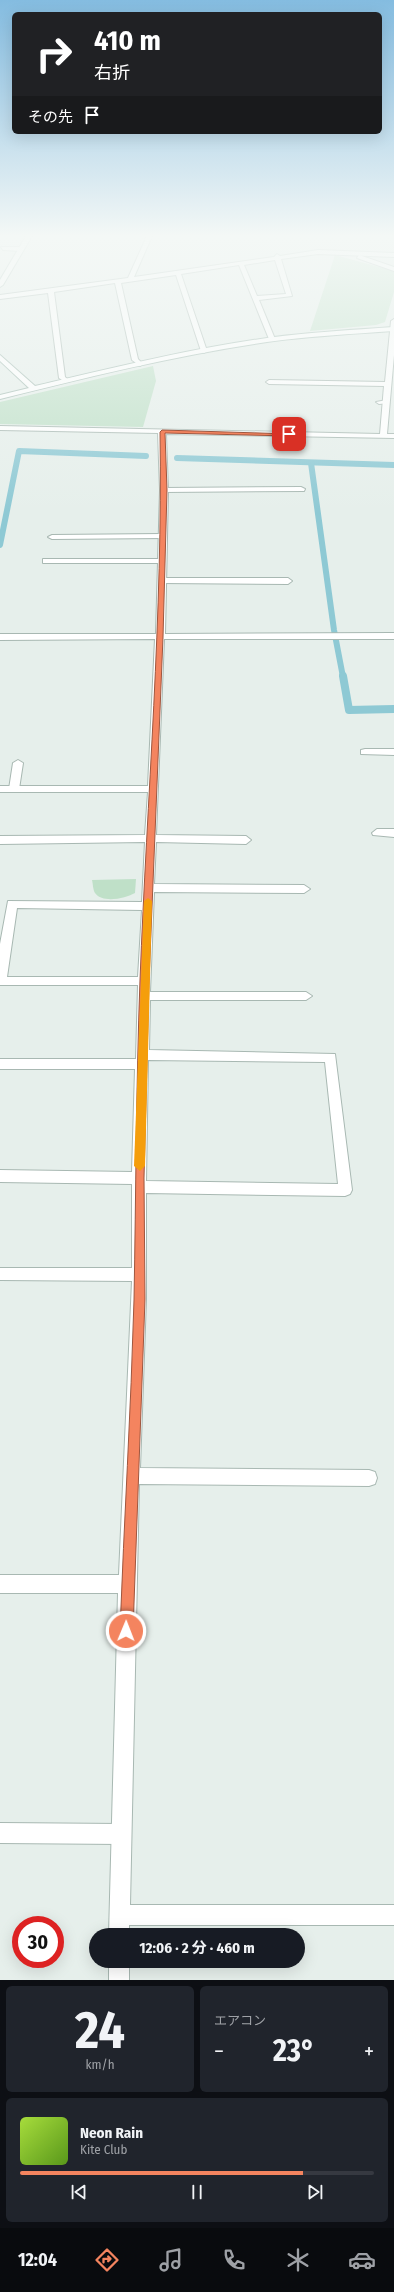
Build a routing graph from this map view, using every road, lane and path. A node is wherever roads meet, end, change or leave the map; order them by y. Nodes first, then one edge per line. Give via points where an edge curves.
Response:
1 (56, 328) edge
2 (127, 328) edge
3 (197, 328) edge
4 (267, 328) edge
5 (371, 328) edge
6 (394, 328) edge
7 (272, 339) junction
8 (204, 350) junction
9 (0, 356) edge
10 (140, 364) junction
11 (67, 381) junction
12 (270, 382) dead end
13 (388, 384) junction
14 (34, 389) junction
15 (0, 398) edge
16 (379, 402) dead end
17 (386, 402) junction
18 (0, 428) edge
19 (162, 432) junction
20 (383, 436) junction
21 (394, 436) edge
22 (301, 489) dead end
23 (164, 490) junction
24 (162, 536) junction
25 (52, 537) dead end
26 (161, 560) junction
27 (46, 561) dead end
28 (161, 580) junction
29 (288, 581) dead end
30 (394, 636) edge
31 (0, 637) edge
32 (160, 637) junction
33 (365, 752) dead end
34 (394, 752) edge
35 (18, 762) dead end
36 (0, 789) edge
37 (14, 789) junction
38 (153, 789) junction
39 (377, 833) dead end
40 (394, 833) edge
41 (150, 838) junction
42 (0, 840) edge
43 (246, 840) dead end
44 (150, 888) junction
45 (304, 889) dead end
46 (148, 906) junction
47 (144, 981) junction
48 (144, 996) junction
49 (306, 996) dead end
50 (143, 1060) junction
51 (0, 1064) edge
52 (0, 1176) edge
53 (139, 1183) junction
54 (0, 1274) edge
55 (139, 1275) junction
56 (131, 1476) junction
57 (369, 1478) dead end
58 (0, 1584) edge
59 (127, 1584) junction
60 (0, 1833) edge
61 (121, 1834) junction
62 (394, 1914) edge
63 (119, 1915) junction
64 (119, 1928) edge
65 (119, 1968) edge
66 (119, 1980) edge

1 - 11 street via 62,378
2 - 10 street via 135,360
3 - 8 street
4 - 7 street
5 - 7 street
6 - 13 street
7 - 8 street
8 - 10 street
9 - 14 street
10 - 11 street
11 - 14 street
12 - 13 street
13 - 17 street
14 - 15 street
16 - 17 street
17 - 20 street
18 - 19 street
19 - 20 street via 227,431
19 - 23 street
20 - 21 street
22 - 23 street
23 - 24 street
24 - 25 street
24 - 26 street
26 - 27 street
26 - 28 street
28 - 29 street
28 - 32 street
30 - 32 street
31 - 32 street
32 - 38 street
33 - 34 street
35 - 37 street
36 - 37 street
37 - 38 street
38 - 41 street
39 - 40 street
41 - 42 street
41 - 43 street
41 - 44 street
44 - 45 street
44 - 46 street
46 - 47 street
46 - 47 street via 12,904 0,981
47 - 48 street
48 - 49 street
48 - 50 street
50 - 51 street
50 - 53 street
50 - 53 street via 331,1058 345,1190
52 - 53 street
53 - 55 street
54 - 55 street
55 - 56 street
56 - 57 street
56 - 59 street
58 - 59 street
59 - 61 street
60 - 61 street
61 - 63 street
62 - 63 street
63 - 64 street
65 - 66 street

